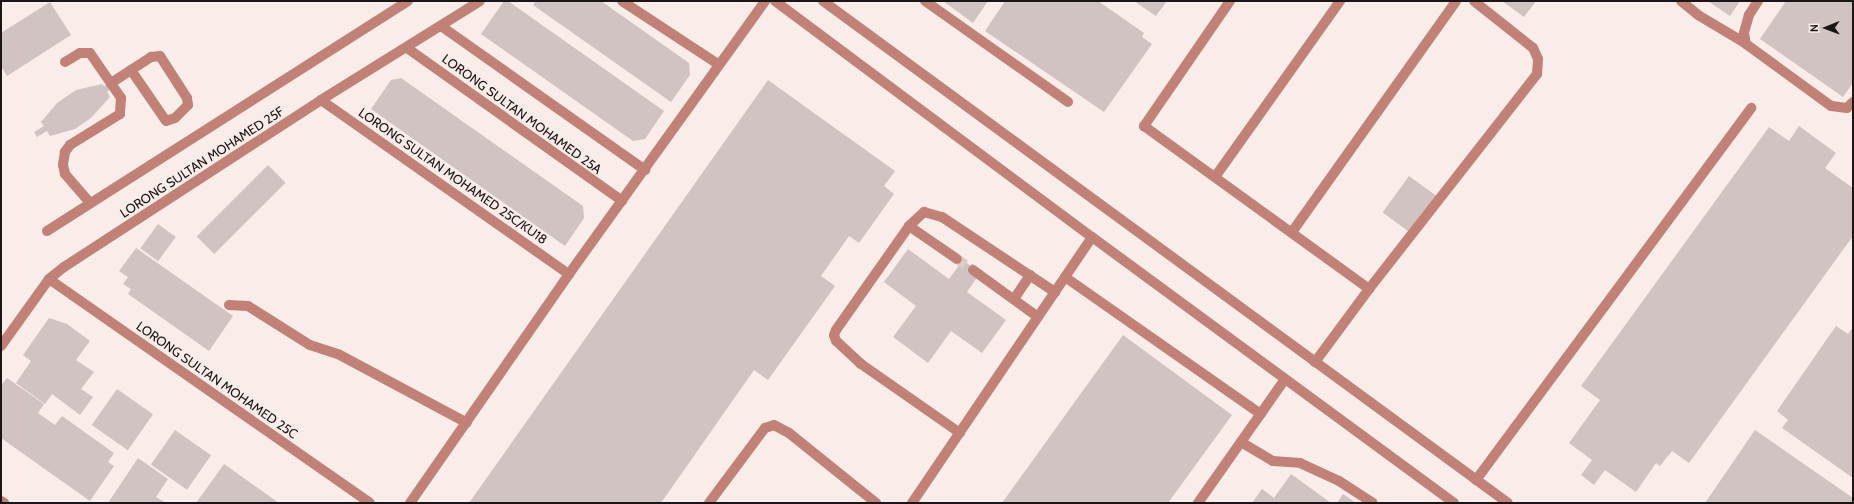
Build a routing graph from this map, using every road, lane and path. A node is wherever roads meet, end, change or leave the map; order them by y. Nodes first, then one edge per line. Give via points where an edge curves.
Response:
1 (408, 1) edge
2 (480, 1) edge
3 (622, 1) edge
4 (765, 1) edge
5 (776, 1) edge
6 (823, 1) edge
7 (925, 1) edge
8 (1230, 1) edge
9 (1340, 1) edge
10 (1456, 1) edge
11 (1474, 1) edge
12 (1681, 1) edge
13 (1758, 1) edge
14 (441, 26) junction
15 (1745, 43) junction
16 (407, 48) junction
17 (65, 62) dead end
18 (718, 64) junction
19 (131, 70) junction
20 (111, 83) junction
21 (321, 100) junction
22 (1068, 102) dead end
23 (1853, 102) edge
24 (1751, 108) dead end
25 (645, 170) junction
26 (1215, 177) junction
27 (622, 201) junction
28 (90, 203) junction
29 (910, 226) junction
30 (47, 231) dead end
31 (1292, 232) junction
32 (1092, 237) junction
33 (957, 259) tunnel mouth
34 (973, 270) tunnel mouth
35 (569, 274) junction
36 (1030, 275) junction
37 (1065, 277) junction
38 (49, 279) junction
39 (1369, 289) junction
40 (1055, 292) junction
41 (1014, 299) junction
42 (229, 305) dead end
43 (1038, 317) junction
44 (1, 346) edge
45 (1315, 362) junction
46 (1285, 379) junction
47 (1260, 414) junction
48 (467, 423) junction
49 (960, 433) junction
50 (1241, 442) junction
51 (1476, 480) junction
52 (1, 501) edge
53 (4, 503) edge
54 (370, 503) edge
55 (410, 503) edge
56 (709, 503) edge
57 (876, 503) edge
58 (912, 503) edge
59 (1198, 503) edge
60 (1373, 503) edge
61 (1454, 503) edge
62 (1508, 503) edge

1 - 28 street
2 - 14 street, LORONG SULTAN MOHAMED 25F
3 - 18 street
4 - 18 street
5 - 32 street
6 - 45 street
7 - 22 street
8 - 26 street via 1144,126
9 - 26 street
10 - 31 street
11 - 39 street via 1533,48 1538,59 1537,74
12 - 15 street via 1698,15
13 - 15 street via 1749,15 1744,33
14 - 16 street, LORONG SULTAN MOHAMED 25F
14 - 25 street
15 - 23 street via 1831,106 1847,108
16 - 21 street, LORONG SULTAN MOHAMED 25F
16 - 27 street, LORONG SULTAN MOHAMED 25A
17 - 20 street via 80,53 90,53
18 - 25 street
19 - 19 street via 151,57 160,56 187,98 188,105 175,118 166,121
19 - 20 street
20 - 28 street via 121,98 120,114 70,145 64,158 65,174
21 - 35 street, LORONG SULTAN MOHAMED 25C/KU18
21 - 38 street, LORONG SULTAN MOHAMED 25F via 64,266
24 - 51 street
25 - 27 street
26 - 31 street
27 - 35 street
28 - 30 street
29 - 33 street
29 - 36 street via 922,213 936,214
29 - 49 street via 836,330 834,338 882,381
31 - 39 street
32 - 37 street
32 - 46 street
34 - 41 street
35 - 48 street
36 - 40 street
36 - 41 street
37 - 40 street
37 - 47 street
38 - 44 street, LORONG SULTAN MOHAMED 25F
38 - 54 street, LORONG SULTAN MOHAMED 25C
39 - 45 street
40 - 43 street
41 - 43 street
42 - 48 street via 248,306 310,345 338,354
43 - 49 street
45 - 51 street
46 - 47 street
46 - 61 street
47 - 50 street
48 - 55 street
49 - 58 street
50 - 59 street
50 - 60 street via 1273,461 1300,463 1339,481
51 - 62 street
52 - 53 street
56 - 57 street via 765,428 774,425 789,433

